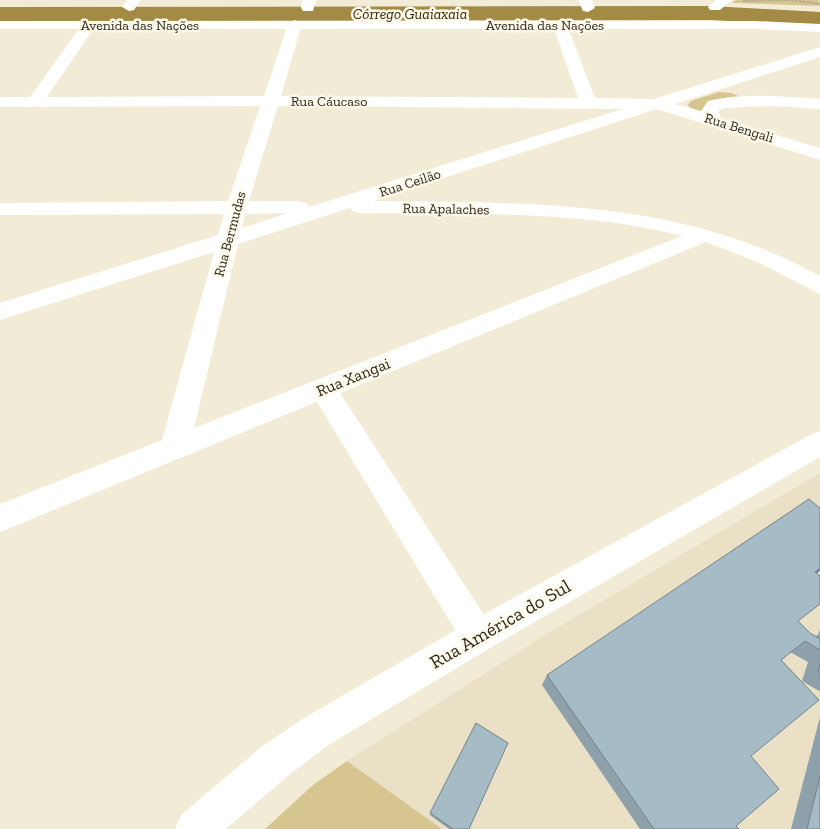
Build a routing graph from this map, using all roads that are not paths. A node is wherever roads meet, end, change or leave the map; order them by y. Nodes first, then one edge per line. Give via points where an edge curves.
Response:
1 (586, 4) edge
2 (725, 4) edge
3 (127, 5) edge
4 (149, 7) dead end
5 (607, 7) dead end
6 (696, 7) dead end
7 (326, 8) dead end
8 (568, 8) dead end
9 (301, 10) edge
10 (89, 25) junction
11 (560, 25) junction
12 (0, 26) edge
13 (820, 28) edge
14 (820, 52) edge
15 (725, 82) junction
16 (272, 101) junction
17 (0, 102) edge
18 (35, 102) junction
19 (588, 102) junction
20 (771, 102) junction
21 (658, 104) junction
22 (820, 104) edge
23 (713, 120) junction
24 (820, 154) edge
25 (338, 206) junction
26 (0, 209) edge
27 (236, 209) junction
28 (704, 234) junction
29 (228, 238) junction
30 (820, 286) edge
31 (0, 312) edge
32 (323, 389) junction
33 (820, 443) edge
34 (175, 446) junction
35 (0, 518) edge
36 (478, 636) junction
37 (195, 829) edge

1 - 5 street, Avenida das Nações
1 - 8 street, Avenida das Nações
2 - 6 street
3 - 4 street, Avenida das Nações
7 - 9 street, Avenida das Nações
9 - 10 street, Avenida das Nações
9 - 11 street, Avenida das Nações
9 - 16 street, Rua Bermudas
10 - 12 street, Avenida das Nações
10 - 18 street
11 - 13 street, Avenida das Nações
11 - 19 street
14 - 15 street, Rua Ceilão
15 - 20 street via 745,96
15 - 21 street, Rua Ceilão
16 - 18 street, Rua Cáucaso
16 - 19 street, Rua Cáucaso
16 - 27 street, Rua Bermudas
17 - 18 street, Rua Cáucaso
19 - 21 street, Rua Cáucaso
20 - 22 street
20 - 23 street via 718,104 709,112
21 - 23 street, Rua Bengali
21 - 25 street, Rua Ceilão
23 - 24 street, Rua Bengali
25 - 27 street, Rua Apalaches
25 - 28 street, Rua Apalaches via 586,214
25 - 29 street, Rua Ceilão
26 - 27 street, Rua Apalaches
27 - 29 street, Rua Bermudas
28 - 30 street, Rua Apalaches via 764,256
28 - 32 street, Rua Xangai
29 - 31 street, Rua Ceilão
29 - 34 street, Rua Bermudas
32 - 34 street, Rua Xangai
32 - 36 street
33 - 36 street, Rua América do Sul
34 - 35 street, Rua Xangai
36 - 37 street, Rua América do Sul via 317,731 275,761

